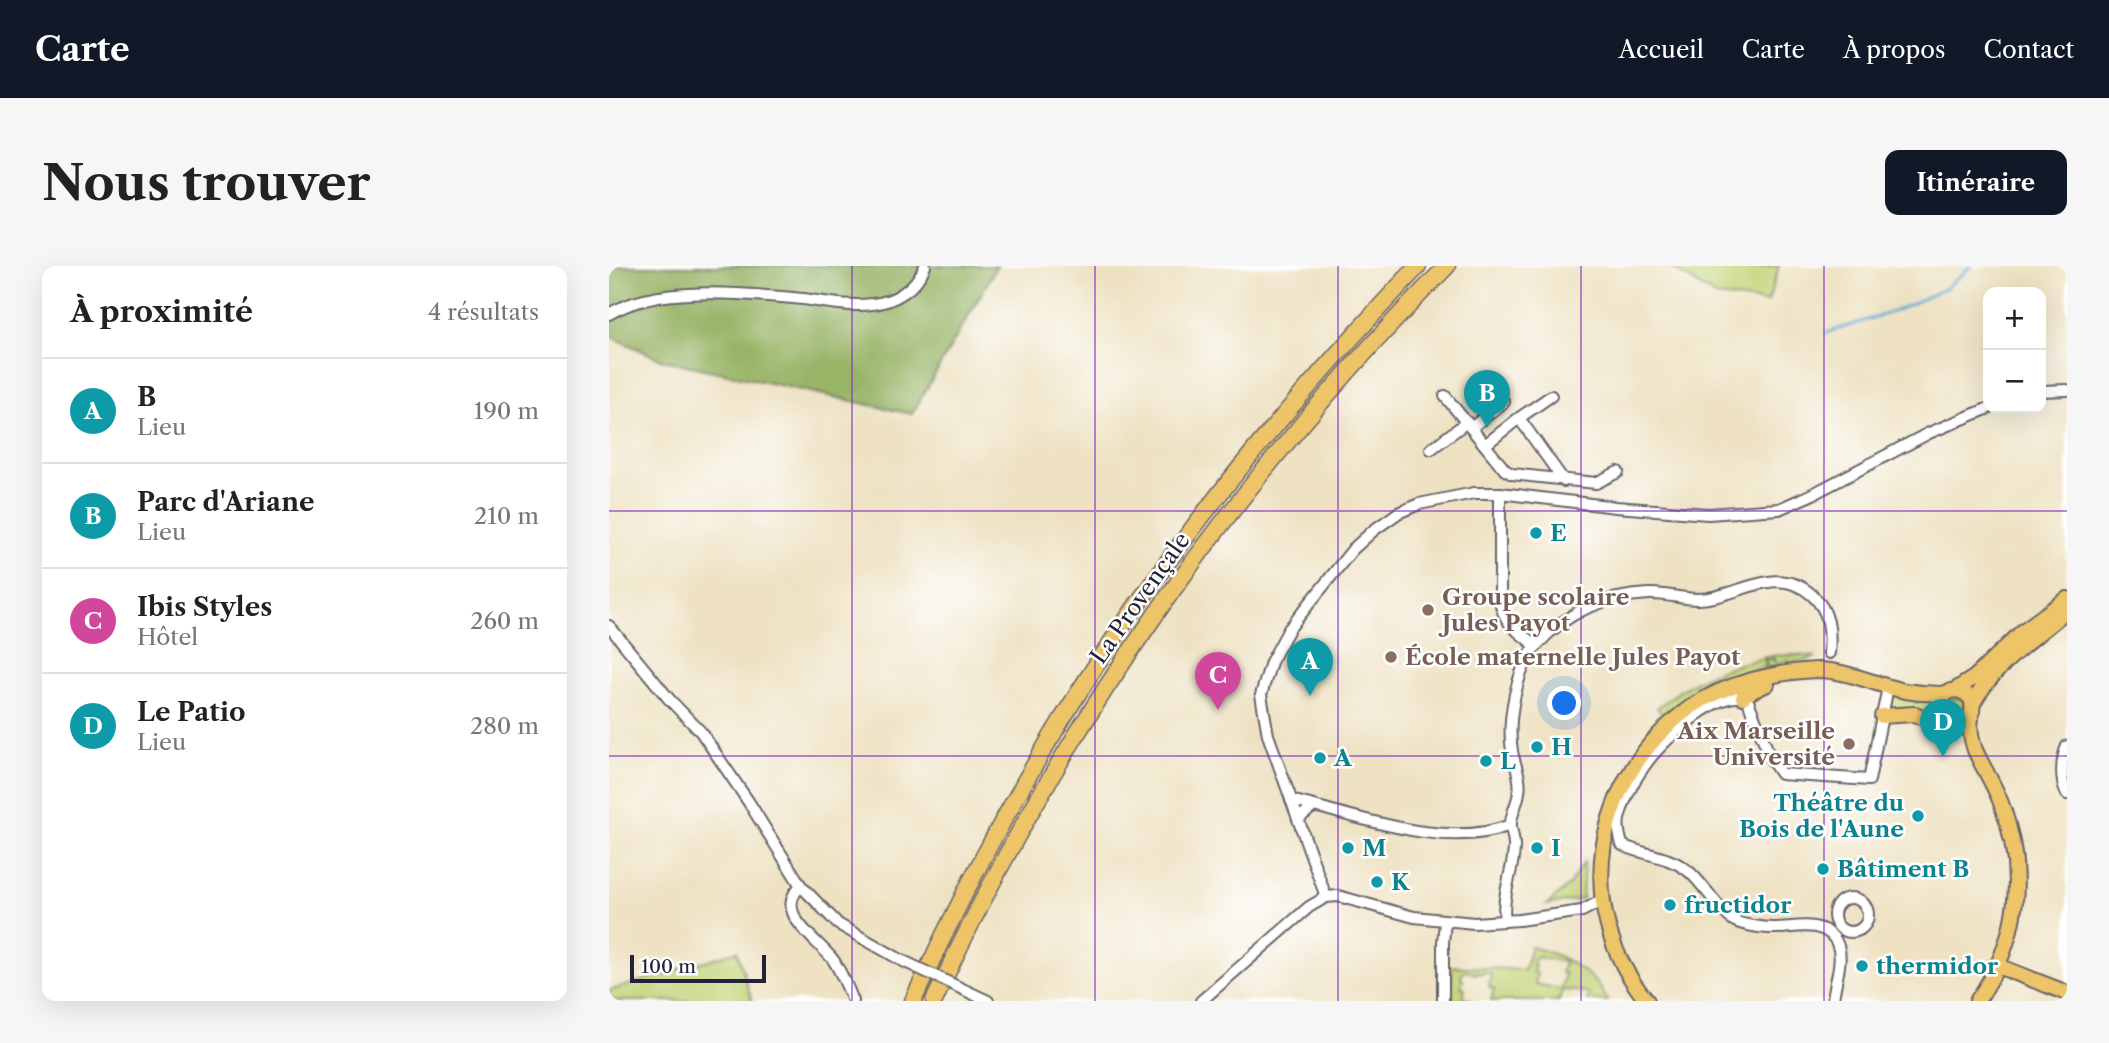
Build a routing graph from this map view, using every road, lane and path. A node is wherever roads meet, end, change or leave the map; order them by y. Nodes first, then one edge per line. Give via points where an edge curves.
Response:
1 (925, 266) edge
2 (1418, 266) edge
3 (1447, 266) edge
4 (609, 314) edge
5 (2067, 390) edge
6 (2046, 391) edge
7 (1445, 396) dead end
8 (1551, 396) dead end
9 (1504, 402) dead end
10 (1983, 410) edge
11 (1519, 418) junction
12 (1469, 425) junction
13 (1485, 445) junction
14 (1431, 449) dead end
15 (1618, 472) dead end
16 (1564, 481) junction
17 (1500, 493) junction
18 (2067, 599) edge
19 (2067, 610) edge
20 (612, 629) edge
21 (1536, 646) junction
22 (1829, 653) junction
23 (1814, 671) junction
24 (1835, 671) junction
25 (1888, 687) junction
26 (1950, 692) junction
27 (1745, 699) junction
28 (1972, 710) junction
29 (1882, 716) junction
30 (1941, 717) junction
31 (2067, 746) edge
32 (2067, 794) edge
33 (1291, 800) junction
34 (1314, 806) junction
35 (1298, 819) junction
36 (1510, 825) junction
37 (801, 886) junction
38 (1325, 897) junction
39 (1603, 900) junction
40 (1582, 911) junction
41 (1606, 920) junction
42 (1505, 921) junction
43 (1445, 922) junction
44 (1998, 967) junction
45 (2067, 993) edge
46 (853, 1001) edge
47 (913, 1001) edge
48 (934, 1001) edge
49 (988, 1001) edge
50 (1201, 1001) edge
51 (1443, 1001) edge
52 (1647, 1001) edge
53 (1833, 1001) edge
54 (1976, 1001) edge

1 - 4 street via 909,289 875,304 697,293 646,300
2 - 47 highway, La Provençale via 1261,442 1155,578 1027,778
3 - 48 highway, La Provençale via 1304,421 1159,607 1053,772 1003,860
5 - 6 street
7 - 12 street
8 - 11 street
9 - 12 street
10 - 17 street via 1779,509 1707,514
11 - 13 street
11 - 16 street
12 - 13 street
12 - 14 street
13 - 16 street via 1512,474
15 - 16 street via 1596,483
17 - 21 street via 1502,613
17 - 33 street via 1430,501 1398,513 1353,549 1289,629 1271,662 1261,695 1268,735
18 - 26 main road
19 - 28 main road via 2006,662 1979,692
20 - 37 street via 701,732
21 - 22 street via 1574,613 1603,601 1651,594 1697,599 1777,581 1795,584 1820,602 1831,634
21 - 36 street via 1517,686 1511,725 1520,790
22 - 23 street
22 - 24 street
23 - 24 main road
23 - 27 main road via 1763,685
23 - 39 main road via 1757,679 1719,692 1659,734 1629,774 1610,815 1602,850
24 - 25 main road
25 - 26 main road via 1918,693
25 - 29 street
26 - 28 main road via 1966,694
26 - 30 main road via 1940,702
27 - 29 street via 1781,774 1869,780
27 - 53 street via 1731,697 1693,717 1653,754 1622,810 1618,822 1622,845 1688,871 1733,921 1836,932 1840,954
28 - 30 main road via 1961,724 1949,724
28 - 44 main road via 1975,748 1998,795 2015,850 2015,903
29 - 30 main road via 1914,714 1930,721
31 - 32 street via 2062,768
33 - 34 street
33 - 35 street
34 - 35 street
34 - 36 street via 1444,834 1492,832
35 - 38 street
36 - 42 street via 1514,848
37 - 46 street via 792,903 793,915 835,963
37 - 49 street, bridge via 838,924
38 - 43 street via 1338,896
38 - 50 street
39 - 40 street
39 - 41 main road
40 - 41 street
40 - 42 street
41 - 52 main road via 1623,963
42 - 43 street
43 - 51 street
44 - 45 main road
44 - 54 main road

